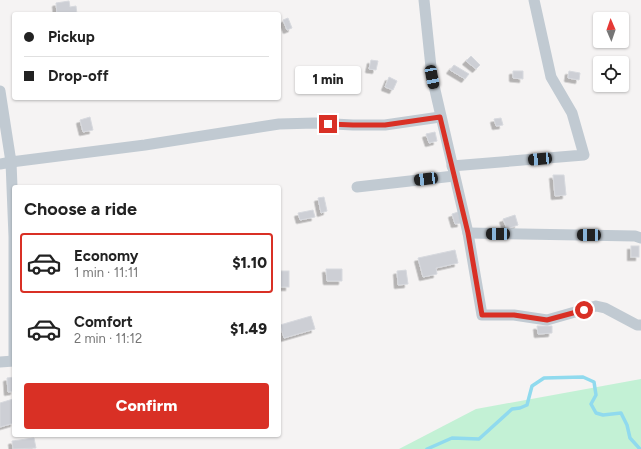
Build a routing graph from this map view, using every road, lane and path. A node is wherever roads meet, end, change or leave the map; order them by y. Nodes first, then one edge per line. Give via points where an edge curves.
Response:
1 (424, 0) edge
2 (534, 0) edge
3 (0, 90) edge
4 (440, 117) junction
5 (5, 163) edge
6 (453, 171) junction
7 (356, 187) dead end
8 (12, 221) edge
9 (468, 233) junction
10 (641, 238) edge
11 (641, 325) edge
12 (12, 361) edge
13 (0, 362) edge

1 - 4 street via 432,77
2 - 6 street via 551,77 572,113 584,155
3 - 5 street
4 - 5 street via 385,125 279,124
4 - 6 street
5 - 8 street
6 - 7 street
6 - 9 street
9 - 10 street
9 - 11 street via 482,315 514,315 547,320 596,306
12 - 13 street

